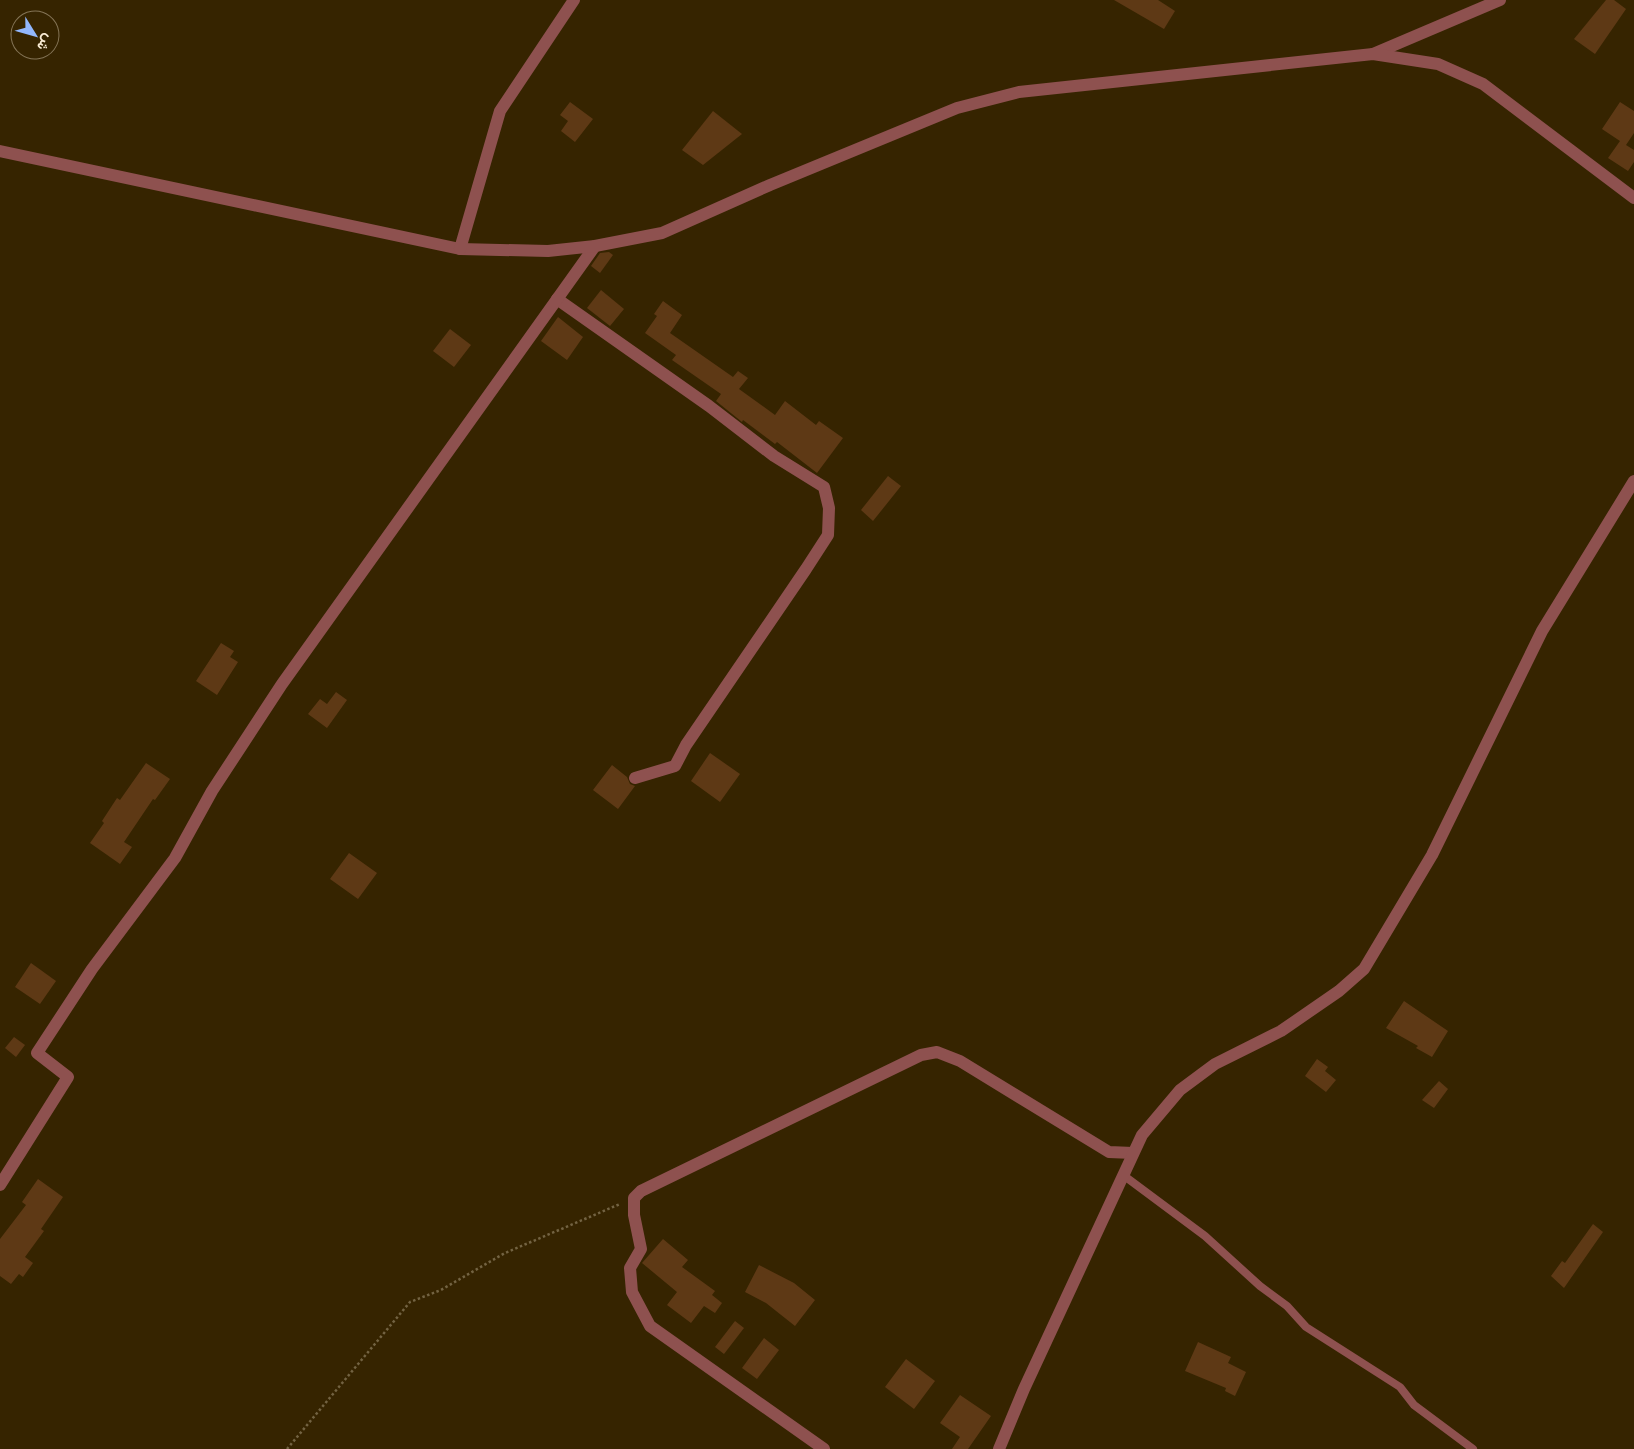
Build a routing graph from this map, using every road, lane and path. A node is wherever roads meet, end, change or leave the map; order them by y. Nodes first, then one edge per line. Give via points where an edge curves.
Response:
1 (574, 0) edge
2 (1500, 0) edge
3 (1373, 54) junction
4 (0, 151) edge
5 (1634, 198) edge
6 (595, 246) junction
7 (460, 249) junction
8 (557, 299) junction
9 (1634, 481) edge
10 (635, 778) dead end
11 (1133, 1153) junction
12 (1123, 1175) junction
13 (0, 1185) edge
14 (634, 1198) junction
15 (287, 1449) edge
16 (824, 1449) edge
17 (999, 1449) edge
18 (1473, 1449) edge

1 - 7 street via 500,111
2 - 3 street
3 - 5 street via 1438,64 1483,84
3 - 6 street via 1019,92 957,108 662,233
4 - 7 street
6 - 7 street via 548,251
6 - 8 street
8 - 10 street via 774,456 824,487 829,508 828,535 675,766
8 - 13 street via 282,684 212,791 175,858 92,969 37,1054 68,1077
9 - 11 street via 1542,631 1432,855 1364,968 1339,991 1281,1032 1215,1064 1180,1090 1142,1135
11 - 12 street
11 - 14 street via 1109,1152 960,1061 937,1052 921,1055 641,1191
12 - 17 street
12 - 18 lane via 1205,1236 1287,1306 1306,1327 1400,1387 1414,1405
14 - 15 path via 506,1253 441,1290 410,1302
14 - 16 street via 641,1249 630,1268 632,1292 650,1326

